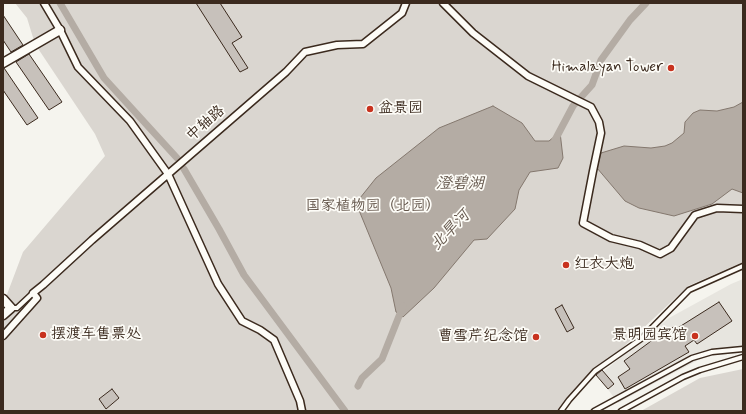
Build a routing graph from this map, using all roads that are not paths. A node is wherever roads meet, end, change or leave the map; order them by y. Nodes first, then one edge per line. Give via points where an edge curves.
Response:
1 (44, 3) edge
2 (406, 3) edge
3 (443, 3) edge
4 (60, 30) junction
5 (3, 63) edge
6 (168, 174) junction
7 (743, 209) edge
8 (743, 266) edge
9 (33, 293) junction
10 (3, 300) edge
11 (11, 308) junction
12 (3, 315) edge
13 (3, 336) edge
14 (743, 349) edge
15 (743, 357) edge
16 (302, 411) edge
17 (561, 411) edge
18 (594, 411) edge
19 (621, 411) edge

1 - 4 street
2 - 6 street, 中轴路 via 402,13 363,44 337,45 305,52 286,72
3 - 7 street via 473,33 528,76 591,107 599,122 601,133 583,223 611,238 640,245 660,254 671,248 695,215 717,208
4 - 5 street
4 - 6 street via 78,67 130,121
6 - 9 street, 中轴路
6 - 16 street via 218,284 242,321 274,340
8 - 17 lane via 689,290 641,339 595,371
9 - 11 lane via 17,308
9 - 13 street via 37,298
10 - 11 street
11 - 12 street
14 - 18 lane via 712,352 692,358
15 - 19 lane via 683,377

